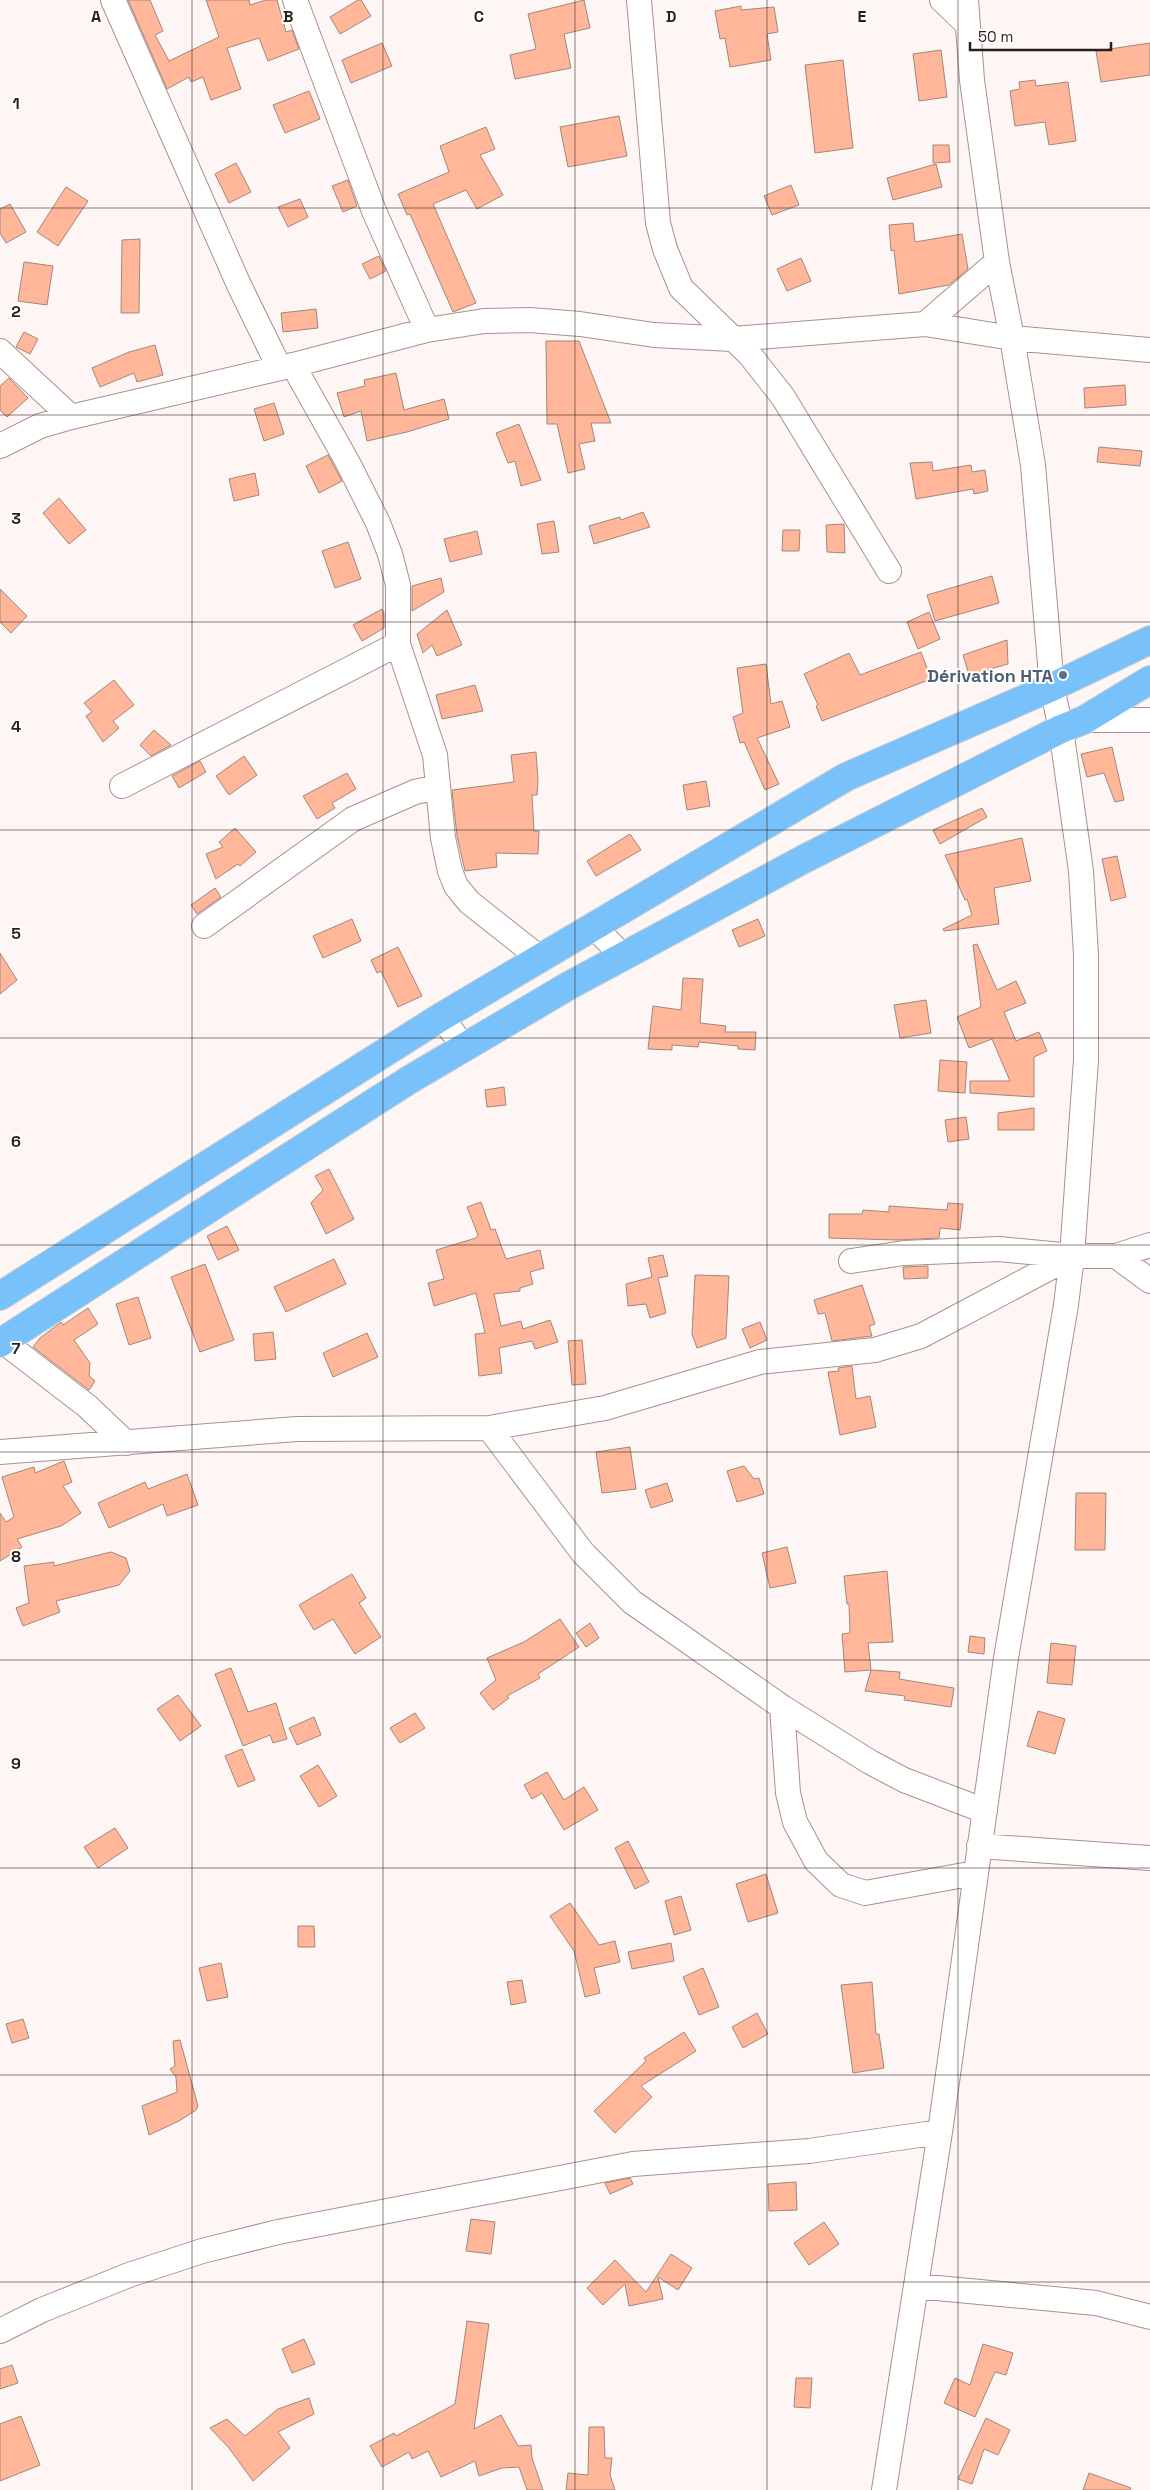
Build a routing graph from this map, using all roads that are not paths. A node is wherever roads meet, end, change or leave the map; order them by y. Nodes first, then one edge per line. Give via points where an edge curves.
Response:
1 (113, 0) edge
2 (295, 0) edge
3 (639, 0) edge
4 (942, 0) edge
5 (966, 0) edge
6 (968, 25) junction
7 (997, 262) junction
8 (925, 324) junction
9 (427, 330) junction
10 (1012, 338) junction
11 (732, 339) junction
12 (1150, 350) edge
13 (0, 351) edge
14 (286, 366) junction
15 (71, 417) junction
16 (0, 446) edge
17 (889, 571) dead end
18 (1150, 640) edge
19 (398, 644) junction
20 (1150, 680) edge
21 (1052, 687) junction
22 (1150, 720) edge
23 (1072, 724) junction
24 (122, 786) dead end
25 (438, 787) junction
26 (204, 926) dead end
27 (594, 927) junction
28 (622, 955) junction
29 (541, 959) junction
30 (441, 1017) junction
31 (465, 1048) junction
32 (1150, 1245) edge
33 (1072, 1256) junction
34 (1116, 1256) junction
35 (851, 1261) dead end
36 (1150, 1281) edge
37 (0, 1296) edge
38 (1, 1341) edge
39 (490, 1428) junction
40 (126, 1443) junction
41 (0, 1452) edge
42 (782, 1707) junction
43 (985, 1811) junction
44 (979, 1846) junction
45 (1150, 1858) edge
46 (975, 1873) junction
47 (940, 2132) junction
48 (916, 2286) junction
49 (1150, 2317) edge
50 (0, 2332) edge
51 (884, 2490) edge

1 - 14 street via 239,285
2 - 9 street via 374,211
3 - 11 street via 658,223 665,249 680,288
4 - 6 street
5 - 6 street
6 - 7 street via 972,80
7 - 8 street
7 - 10 street
8 - 10 street
8 - 11 street
9 - 11 street via 484,321 530,320
9 - 14 street
10 - 12 street
10 - 21 street via 1033,465
11 - 17 street via 750,354 783,398
13 - 15 street
14 - 15 street
14 - 19 street via 348,463 378,523 398,585
15 - 16 street via 40,426
18 - 21 main road
19 - 24 street
19 - 25 street via 435,755
20 - 23 main road
21 - 23 street
21 - 27 main road via 846,777
22 - 23 street
23 - 28 main road
23 - 33 street via 1086,955 1086,1060
25 - 26 street via 415,792 353,819
25 - 29 street via 443,838 456,886 469,902
27 - 28 street
27 - 29 main road
28 - 31 main road
29 - 30 main road
30 - 31 street
30 - 37 main road
31 - 38 main road via 409,1080
32 - 34 street
33 - 34 street
33 - 35 street via 999,1249 904,1253
33 - 39 street via 921,1336 875,1350 760,1362 605,1408
33 - 43 street via 1056,1372 1006,1658
34 - 36 street
38 - 40 street via 87,1406
39 - 40 street via 297,1429
39 - 42 street via 583,1553 632,1602
40 - 41 street
42 - 43 street via 896,1776
42 - 46 street via 788,1793 795,1822 816,1861 841,1885 865,1893
43 - 44 street
44 - 45 street
44 - 46 street
46 - 47 street
47 - 48 street
47 - 50 street via 809,2151 633,2164 278,2232 202,2250 129,2275 42,2310
48 - 49 street via 1096,2303
48 - 51 street

